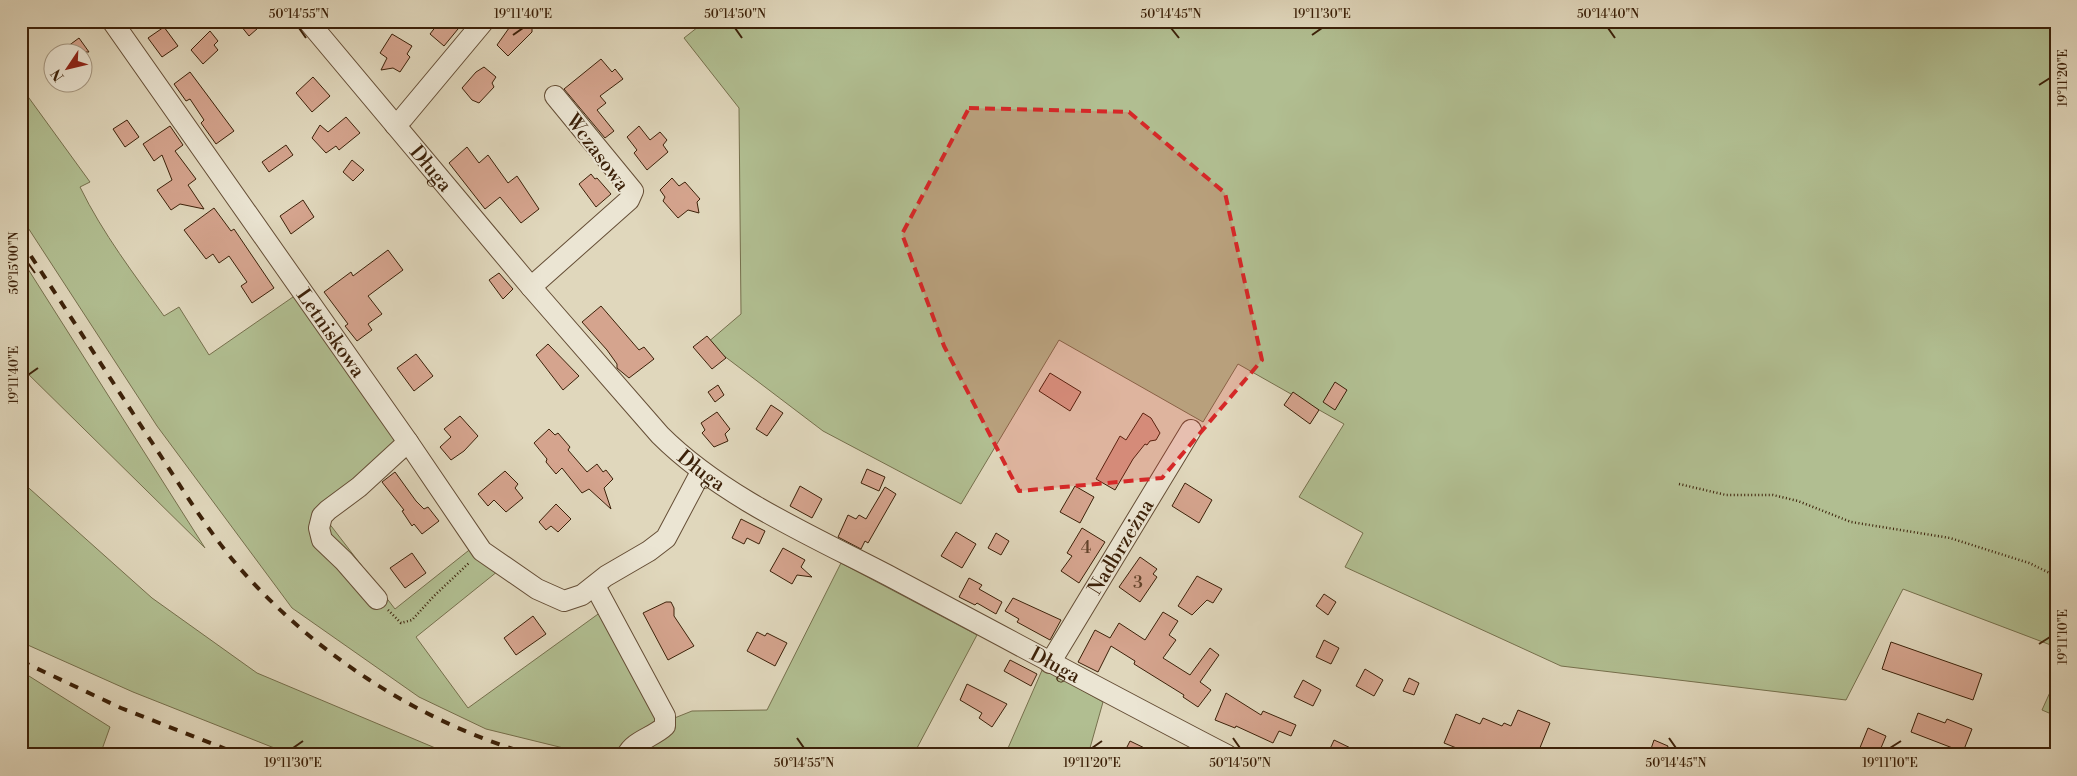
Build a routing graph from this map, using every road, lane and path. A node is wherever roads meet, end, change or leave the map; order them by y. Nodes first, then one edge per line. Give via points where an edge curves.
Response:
1 (112, 21) edge
2 (308, 21) edge
3 (484, 21) edge
4 (555, 96) dead end
5 (395, 125) junction
6 (531, 287) junction
7 (1191, 430) dead end
8 (408, 442) junction
9 (701, 472) junction
10 (1680, 484) dead end
11 (482, 551) junction
12 (2056, 576) edge
13 (588, 591) junction
14 (377, 599) joint
15 (1050, 663) junction
16 (21, 748) edge
17 (30, 755) edge
18 (627, 755) edge
19 (1227, 755) edge

1 - 8 street, Letniskowa
2 - 5 street, Długa
3 - 5 street
4 - 6 street, Wczasowa via 633,191 629,200
5 - 6 street, Długa
6 - 9 street, Długa via 660,435
7 - 15 street, Nadbrzeżna
8 - 11 street, Letniskowa
8 - 14 street via 359,487 328,510 322,516 319,528 322,540
9 - 13 street via 666,538
9 - 15 street, Długa
10 - 12 path via 1726,495 1773,495 1798,501 1851,522 1950,538 2029,563
11 - 13 street, Letniskowa via 514,575 564,601
11 - 14 path via 412,620 401,623
13 - 18 street via 665,716 665,726 657,734 630,747
15 - 19 street, Długa
16 - 17 path

